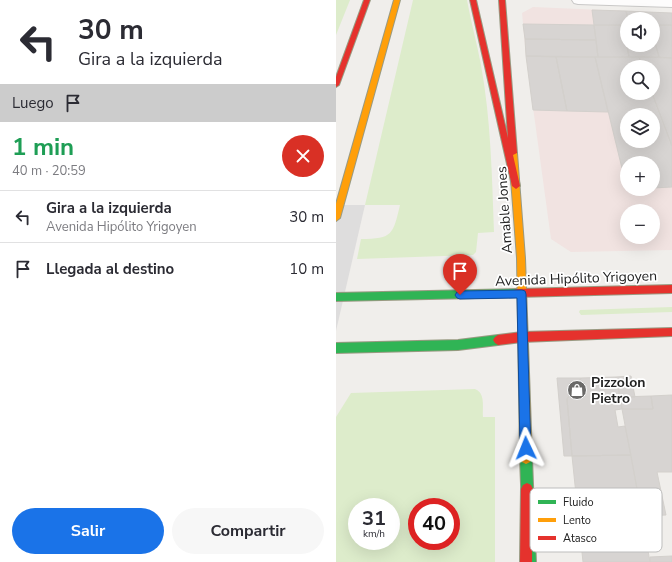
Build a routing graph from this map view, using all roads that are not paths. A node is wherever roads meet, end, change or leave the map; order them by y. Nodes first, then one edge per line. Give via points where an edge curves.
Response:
1 (367, 0) edge
2 (397, 0) edge
3 (473, 0) edge
4 (502, 0) edge
5 (578, 0) edge
6 (672, 3) edge
7 (336, 84) edge
8 (516, 186) junction
9 (336, 218) edge
10 (672, 289) edge
11 (522, 294) junction
12 (336, 297) edge
13 (672, 332) edge
14 (522, 337) junction
15 (336, 348) edge
16 (527, 489) junction
17 (526, 562) edge
18 (530, 562) edge

1 - 7 main road
2 - 9 main road
3 - 8 main road
4 - 8 main road, Amable Jones
5 - 6 street
8 - 11 main road, Amable Jones
10 - 11 main road, Avenida Hipólito Yrigoyen
11 - 12 main road, Avenida Hipólito Yrigoyen
11 - 14 main road, Amable Jones
13 - 14 main road
14 - 15 main road via 458,345
14 - 16 main road, Amable Jones
16 - 17 main road
16 - 18 main road, Amable Jones

